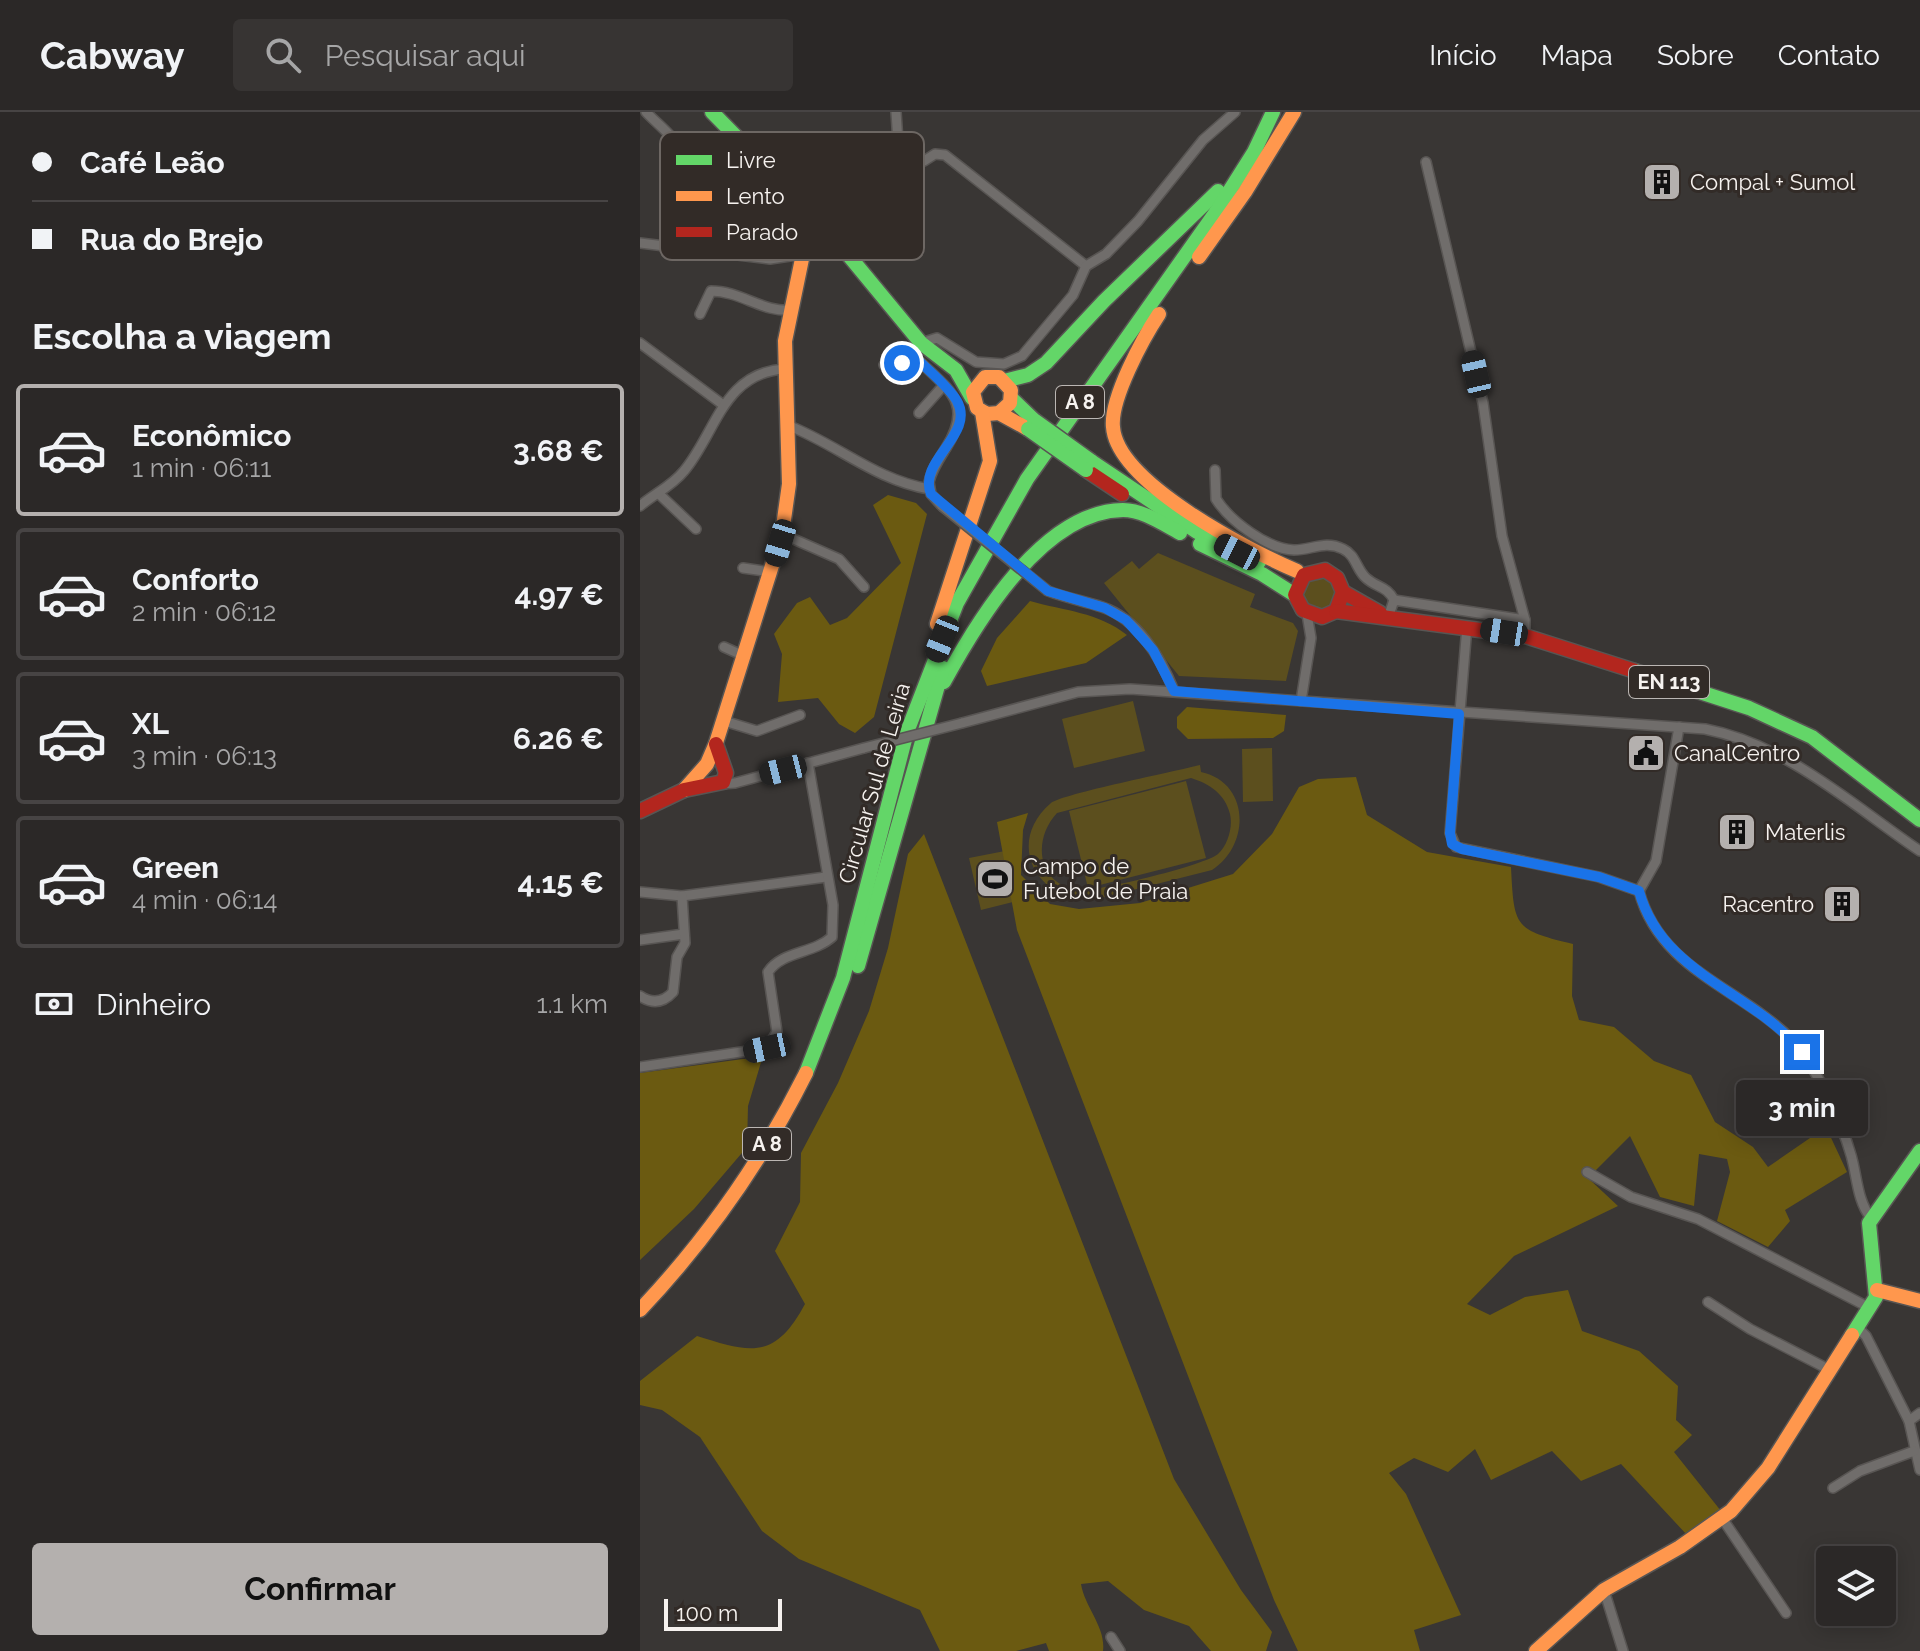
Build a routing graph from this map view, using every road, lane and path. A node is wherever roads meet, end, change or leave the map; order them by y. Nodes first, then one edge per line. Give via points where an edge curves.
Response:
1 (646, 112) edge
2 (712, 112) edge
3 (896, 112) edge
4 (1235, 112) edge
5 (1272, 112) edge
6 (1287, 112) edge
7 (1294, 112) edge
8 (665, 132) edge
9 (732, 132) edge
10 (897, 132) edge
11 (1269, 150) junction
12 (924, 161) edge
13 (1426, 162) dead end
14 (640, 243) edge
15 (660, 245) edge
16 (802, 260) edge
17 (853, 260) edge
18 (1086, 266) junction
19 (792, 310) junction
20 (700, 314) dead end
21 (1147, 331) junction
22 (640, 343) edge
23 (921, 343) junction
24 (917, 359) junction
25 (884, 365) dead end
26 (784, 369) junction
27 (956, 370) junction
28 (985, 377) junction
29 (1004, 381) junction
30 (943, 386) junction
31 (972, 398) junction
32 (1011, 398) junction
33 (722, 404) junction
34 (982, 412) junction
35 (919, 413) dead end
36 (999, 413) junction
37 (787, 425) junction
38 (1031, 425) junction
39 (1088, 466) junction
40 (1215, 470) dead end
41 (929, 489) junction
42 (658, 493) junction
43 (640, 506) edge
44 (696, 529) dead end
45 (1180, 533) junction
46 (782, 534) junction
47 (743, 568) dead end
48 (1304, 571) junction
49 (771, 572) junction
50 (864, 587) dead end
51 (1343, 592) junction
52 (1295, 595) junction
53 (1388, 610) junction
54 (1321, 614) junction
55 (1525, 620) junction
56 (1467, 626) junction
57 (1525, 636) junction
58 (724, 647) dead end
59 (744, 656) junction
60 (1174, 691) junction
61 (1301, 701) junction
62 (922, 710) junction
63 (1459, 714) junction
64 (800, 715) dead end
65 (724, 721) junction
66 (1679, 727) junction
67 (808, 763) junction
68 (715, 773) junction
69 (640, 811) edge
70 (1920, 820) edge
71 (1920, 851) edge
72 (826, 877) junction
73 (1639, 891) junction
74 (640, 892) edge
75 (682, 896) junction
76 (684, 934) junction
77 (640, 940) edge
78 (640, 996) edge
79 (640, 1067) edge
80 (1920, 1151) edge
81 (1587, 1172) dead end
82 (1871, 1218) junction
83 (1877, 1290) junction
84 (1920, 1301) edge
85 (1708, 1302) dead end
86 (1870, 1308) junction
87 (640, 1310) edge
88 (640, 1326) edge
89 (1858, 1328) junction
90 (1830, 1370) junction
91 (1920, 1413) edge
92 (1909, 1421) junction
93 (1914, 1451) junction
94 (1920, 1470) edge
95 (1833, 1488) dead end
96 (1722, 1518) junction
97 (1604, 1590) junction
98 (1786, 1613) dead end
99 (1111, 1637) dead end
100 (1120, 1651) edge
101 (1536, 1651) edge
102 (1623, 1651) edge

1 - 8 street
2 - 9 main road
3 - 10 street
4 - 18 street via 1203,140 1138,221 1106,254
5 - 29 main road via 1209,201 1046,363
5 - 62 main road, Circular Sul de Leiria / A 8 via 1233,186 1015,498 965,587
6 - 11 main road
7 - 11 main road
11 - 21 main road, A 8
12 - 18 street via 945,155
13 - 55 street via 1483,403 1502,536
14 - 15 street
16 - 19 main road
17 - 23 main road
18 - 23 street via 1064,307 1013,362 970,361 937,338
19 - 20 street via 768,309 725,291 711,291
19 - 26 main road
21 - 48 main road via 1113,405 1121,454 1154,486 1214,527 1265,558
21 - 62 main road, Circular Sul de Leiria / A 8 via 1007,533
22 - 33 street
23 - 24 street
23 - 27 main road
24 - 25 street
24 - 30 street
26 - 33 street via 758,374
26 - 37 main road
27 - 28 main road
27 - 31 main road
28 - 29 main road
28 - 31 main road
29 - 32 main road, EN 113
30 - 35 street
30 - 41 street via 958,404 960,422 930,475
31 - 34 main road
32 - 36 main road
32 - 38 main road, EN 113
33 - 42 street via 687,469
34 - 36 main road, EN 113
34 - 62 main road via 988,468 914,694
36 - 38 main road, EN 113
37 - 41 street via 876,474
37 - 46 main road via 789,493
38 - 39 main road, EN 113, bridge
39 - 45 main road, EN 113
39 - 48 main road, EN 113 via 1197,532 1261,563
40 - 53 street via 1216,499 1253,533 1288,549 1322,544 1342,548 1356,560 1362,575 1388,589
41 - 60 street, bridge via 942,506 1048,591 1126,620 1153,650
42 - 43 street
42 - 44 street
45 - 52 main road, EN 113 via 1276,580
45 - 62 main road via 1122,510 1093,515 1072,526 1032,559 984,611
46 - 49 main road
46 - 50 street via 839,559
47 - 49 street
48 - 51 main road, EN 113 via 1332,573
48 - 52 main road
49 - 59 main road
51 - 53 main road, EN 113
51 - 54 main road
52 - 54 main road, EN 113 via 1299,606
53 - 54 main road, EN 113
53 - 55 street
53 - 56 main road, EN 113
54 - 61 street via 1311,638
55 - 57 street
56 - 57 main road, EN 113
56 - 63 street
57 - 70 main road, EN 113 via 1749,708 1798,729
58 - 59 street
59 - 65 main road
60 - 61 street
60 - 67 street, bridge via 1087,690
61 - 63 street
62 - 87 main road, Circular Sul de Leiria / A 8 via 843,978 808,1066 734,1198
62 - 88 main road, Circular Sul de Leiria / A 8 via 868,935 821,1066 785,1136 732,1219
63 - 66 street
63 - 73 street via 1452,844
64 - 65 street via 749,731
65 - 68 main road via 716,743
66 - 71 street via 1736,736 1770,749
66 - 73 street via 1656,861
67 - 68 street via 745,779
67 - 72 street
68 - 69 main road
72 - 75 street
72 - 79 street via 833,905 832,937 774,964 768,972 777,1032 767,1048
73 - 82 street via 1655,926 1678,956 1778,1028 1802,1052 1850,1150 1862,1204
74 - 75 street
75 - 76 street
76 - 77 street
76 - 78 street via 673,992 651,1002
80 - 82 main road
81 - 86 street via 1631,1197 1698,1219
82 - 83 main road via 1868,1236
83 - 84 main road
83 - 86 main road
85 - 90 street
86 - 89 main road
89 - 90 main road
89 - 92 street
90 - 96 main road via 1768,1468
91 - 92 street
92 - 93 street
93 - 94 street
93 - 95 street via 1860,1471
96 - 97 main road
96 - 98 street
97 - 101 main road
97 - 102 street
99 - 100 street

